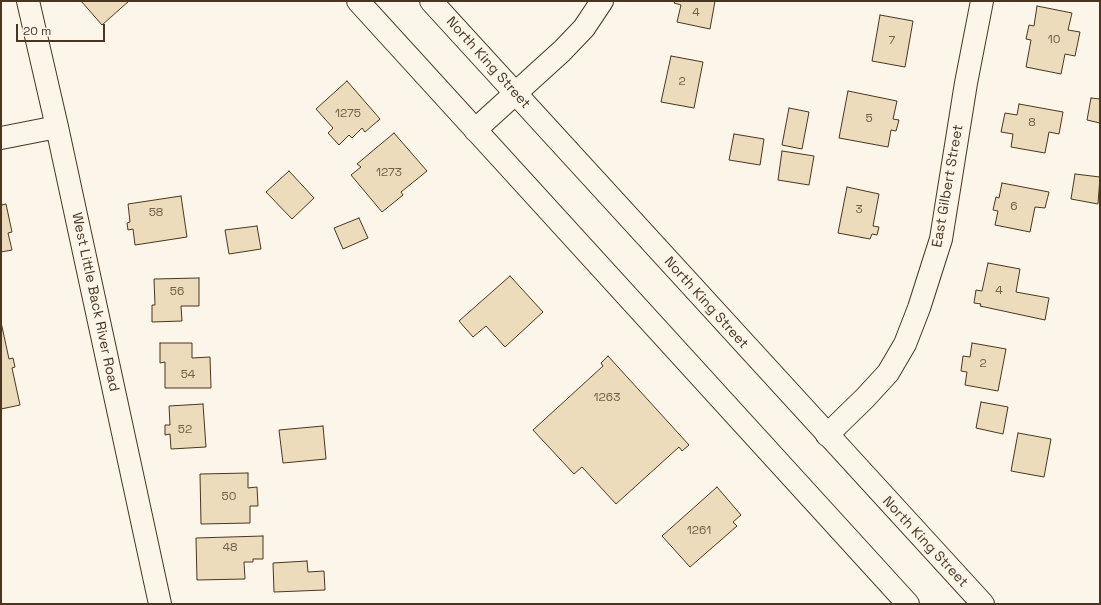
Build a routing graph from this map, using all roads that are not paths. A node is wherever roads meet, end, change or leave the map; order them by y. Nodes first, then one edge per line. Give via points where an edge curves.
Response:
1 (28, 1) edge
2 (358, 1) edge
3 (431, 1) edge
4 (602, 1) edge
5 (982, 1) edge
6 (516, 94) junction
7 (57, 127) junction
8 (476, 130) junction
9 (1, 138) edge
10 (827, 435) junction
11 (160, 604) edge
12 (908, 604) edge
13 (983, 604) edge

1 - 7 main road, West Little Back River Road
2 - 8 main road
3 - 6 main road, North King Street
4 - 6 main road via 584,28
5 - 10 main road, East Gilbert Street via 941,240 919,308 905,344 888,373
6 - 8 main road
6 - 10 main road, North King Street
7 - 9 main road
7 - 11 main road, West Little Back River Road
8 - 12 main road
10 - 13 main road, North King Street

